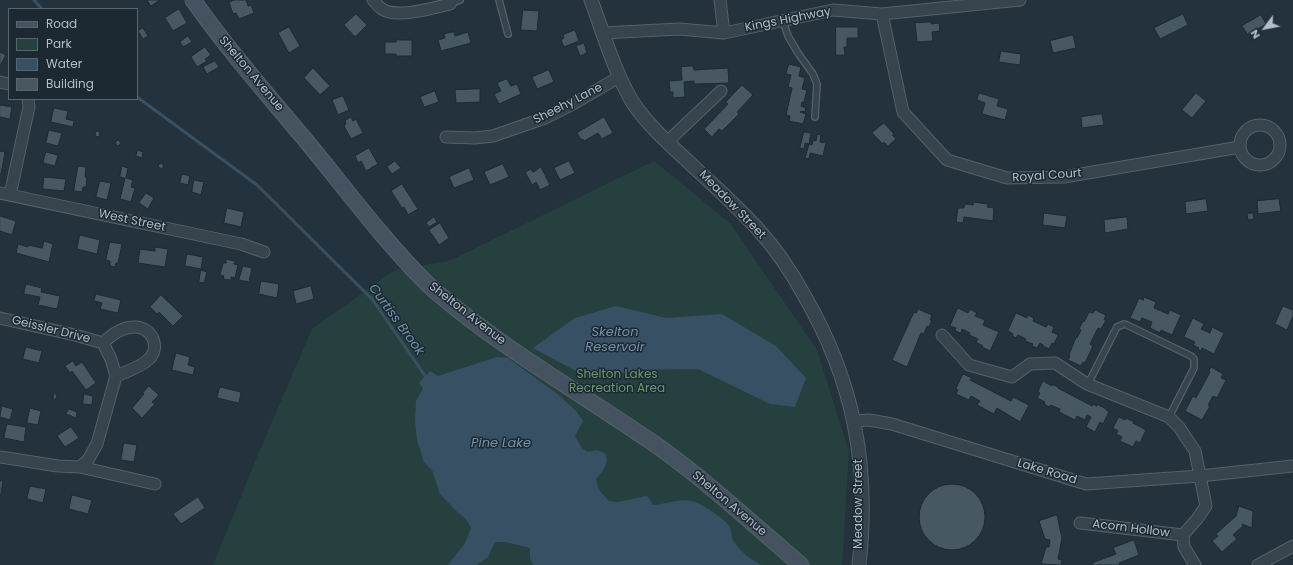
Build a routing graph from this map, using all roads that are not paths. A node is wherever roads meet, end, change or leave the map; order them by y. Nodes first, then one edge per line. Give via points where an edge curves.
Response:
1 (194, 0) edge
2 (373, 0) edge
3 (499, 0) edge
4 (591, 0) edge
5 (720, 0) edge
6 (1020, 0) edge
7 (455, 2) edge
8 (995, 2) edge
9 (882, 14) junction
10 (783, 21) junction
11 (603, 33) junction
12 (724, 33) junction
13 (508, 34) dead end
14 (619, 77) junction
15 (721, 91) dead end
16 (28, 100) edge
17 (815, 117) dead end
18 (446, 137) dead end
19 (668, 142) junction
20 (1240, 147) dead end
21 (5, 194) edge
22 (264, 252) dead end
23 (0, 318) edge
24 (942, 335) dead end
25 (103, 343) junction
26 (116, 376) junction
27 (1088, 384) junction
28 (1169, 417) junction
29 (854, 421) junction
30 (0, 457) edge
31 (1293, 466) edge
32 (80, 467) junction
33 (1200, 476) junction
34 (155, 484) dead end
35 (1080, 522) dead end
36 (1183, 535) junction
37 (1293, 546) edge
38 (801, 565) edge
39 (858, 565) edge
40 (1195, 565) edge
41 (1258, 565) edge

1 - 38 main road, Shelton Avenue via 228,48 408,265 433,289 507,346 679,462
2 - 7 street via 382,9 404,13
3 - 13 lane
4 - 11 street, Meadow Street
5 - 12 street
6 - 8 street, Kings Highway
8 - 9 street, Kings Highway
9 - 10 street, Kings Highway via 833,10
9 - 20 street, Royal Court via 903,112 947,160 1007,178 1064,177
10 - 12 street, Kings Highway
10 - 17 lane via 788,36 817,84
11 - 12 street, Kings Highway via 679,29
11 - 14 street, Meadow Street
14 - 18 street, Sheehy Lane via 545,118 500,134 475,138
14 - 19 street, Meadow Street via 648,122
15 - 19 street
16 - 21 street via 29,107
19 - 29 street, Meadow Street via 758,229 791,272 831,347 845,385
21 - 22 street, West Street via 241,244
23 - 25 street, Geissler Drive
24 - 27 street via 969,365 1012,377 1030,364 1055,363
25 - 26 street, Geissler Drive
25 - 26 street, Geissler Drive via 121,330 136,327 147,331 154,341 155,348 150,358
26 - 32 street via 97,444 93,453
27 - 28 street
27 - 28 lane via 1117,327 1128,325 1194,359 1194,368
28 - 33 street via 1196,451
29 - 33 street, Lake Road via 869,420 892,424 1086,484
29 - 39 street, Meadow Street via 862,496
30 - 32 street
31 - 33 street, Lake Road
32 - 34 street
33 - 36 street via 1206,506
35 - 36 street, Acorn Hollow
36 - 40 street via 1184,546
37 - 41 street

